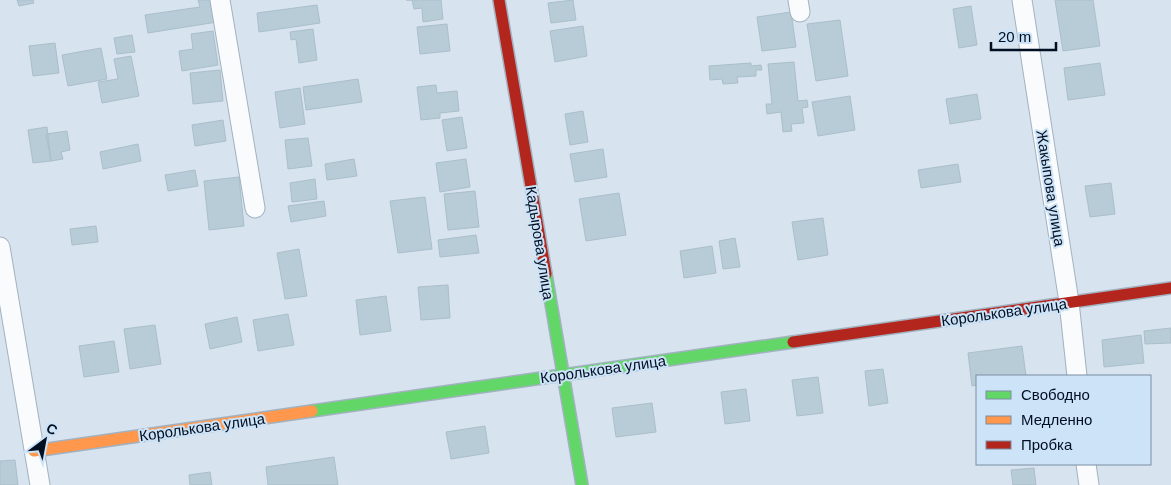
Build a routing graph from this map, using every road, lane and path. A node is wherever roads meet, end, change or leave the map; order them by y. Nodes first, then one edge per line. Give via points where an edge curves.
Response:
1 (220, 0) edge
2 (499, 0) edge
3 (1022, 0) edge
4 (255, 208) dead end
5 (0, 247) edge
6 (1171, 288) edge
7 (1069, 302) junction
8 (562, 375) junction
9 (1077, 375) edge
10 (34, 451) junction
11 (1086, 465) edge
12 (40, 485) edge
13 (582, 485) edge
14 (1089, 485) edge

1 - 4 street
2 - 8 street, Кадырова улица
3 - 7 street, Жакыпова улица
5 - 10 street
6 - 7 street, Королькова улица
7 - 8 street, Королькова улица
7 - 9 street, Жакыпова улица
8 - 10 street, Королькова улица
8 - 13 street, Кадырова улица
10 - 12 street
11 - 14 street

